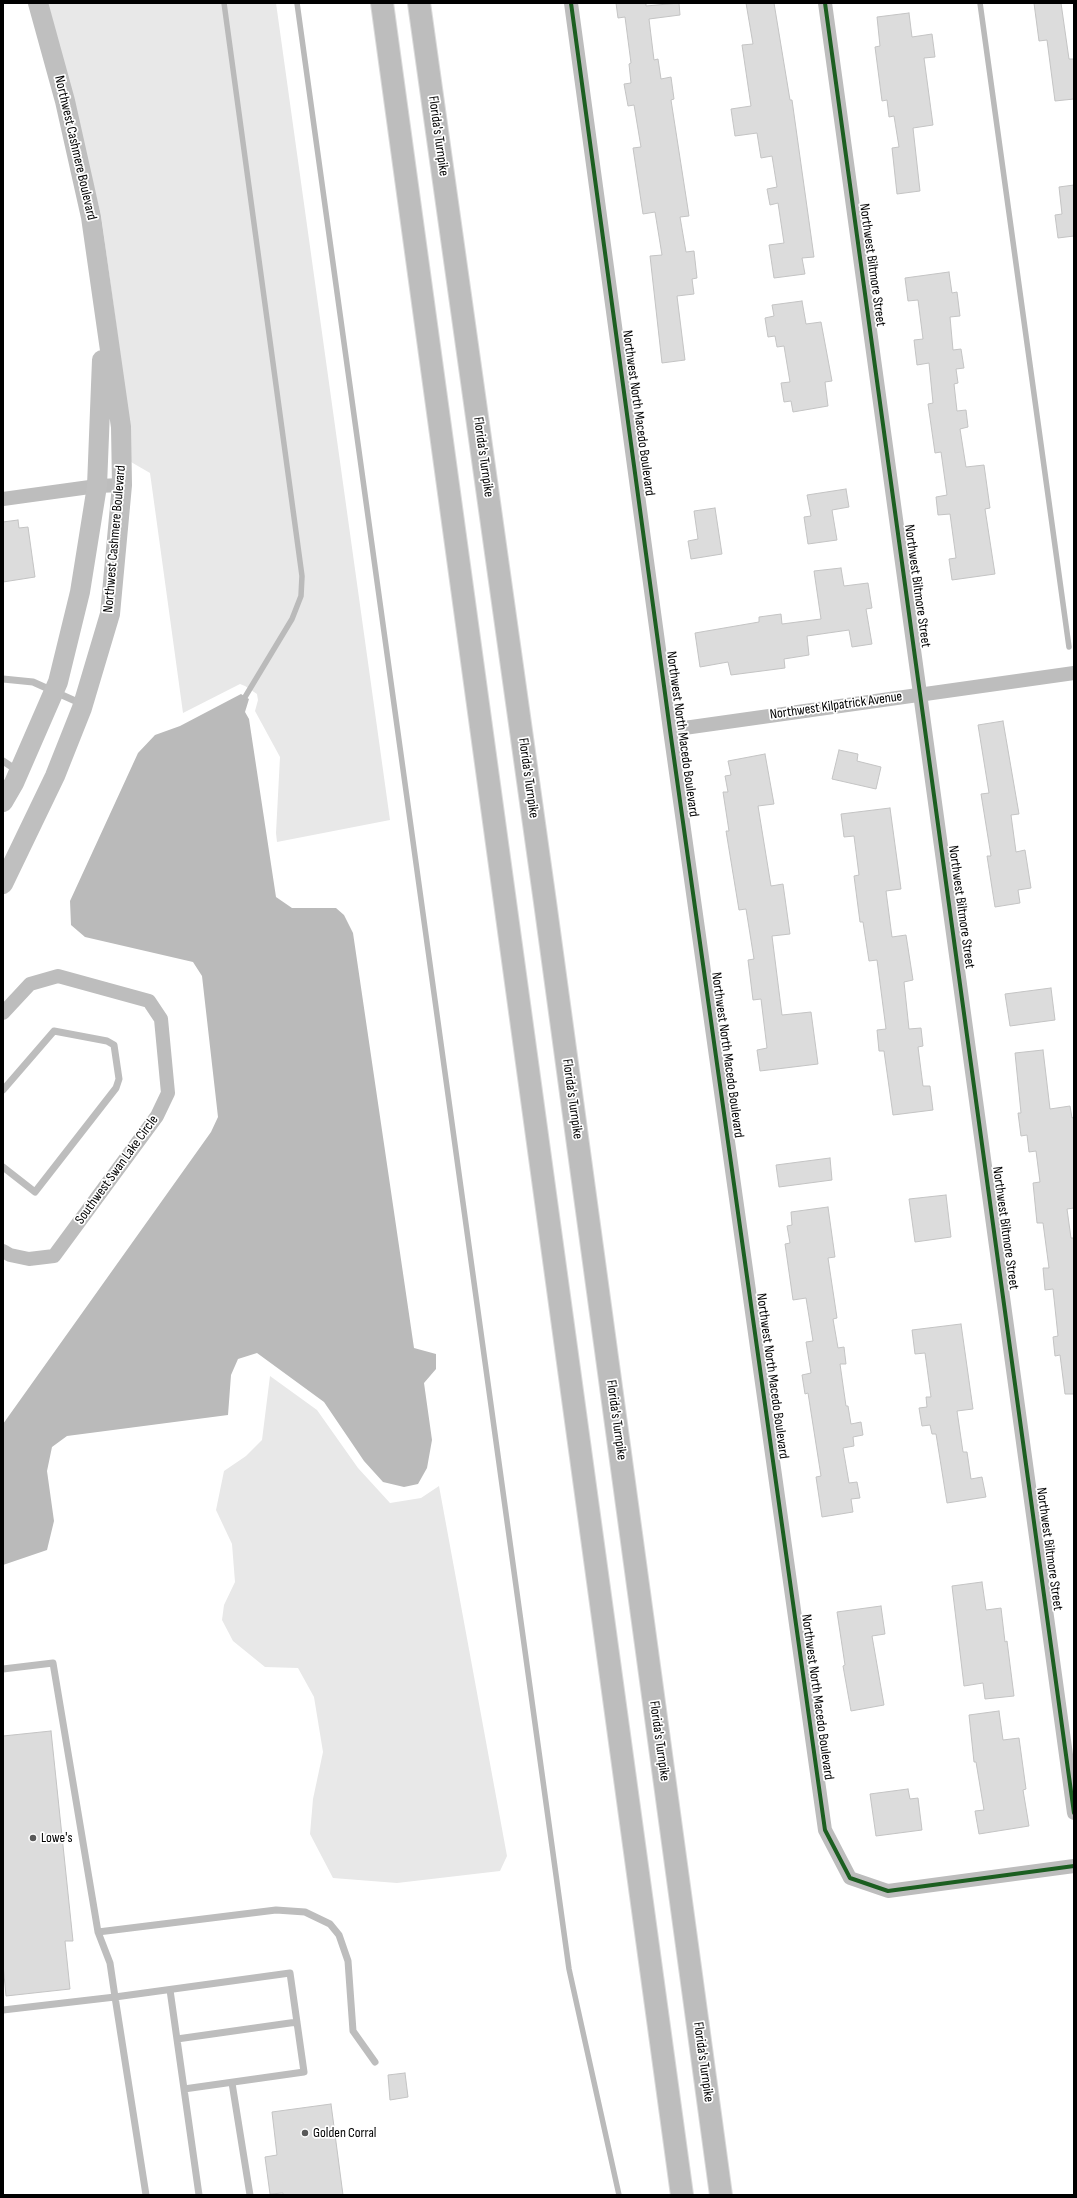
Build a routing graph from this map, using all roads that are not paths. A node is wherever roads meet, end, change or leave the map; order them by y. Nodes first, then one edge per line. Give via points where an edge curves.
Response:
1 (38, 3) edge
2 (382, 3) edge
3 (419, 3) edge
4 (571, 3) edge
5 (825, 3) edge
6 (103, 295) junction
7 (122, 485) junction
8 (97, 486) junction
9 (3, 499) edge
10 (1074, 673) edge
11 (3, 679) edge
12 (54, 692) junction
13 (921, 693) junction
14 (83, 704) junction
15 (670, 730) junction
16 (11, 766) edge
17 (3, 802) edge
18 (3, 884) edge
19 (3, 1013) edge
20 (3, 1090) edge
21 (3, 1167) edge
22 (3, 1251) edge
23 (3, 1669) edge
24 (1074, 1814) edge
25 (1074, 1866) edge
26 (98, 1932) junction
27 (170, 1990) junction
28 (115, 1997) junction
29 (3, 2010) edge
30 (297, 2022) junction
31 (177, 2039) junction
32 (375, 2062) dead end
33 (232, 2083) junction
34 (184, 2089) junction
35 (146, 2195) edge
36 (199, 2195) edge
37 (250, 2195) edge
38 (682, 2195) edge
39 (721, 2195) edge

1 - 6 street, Northwest Cashmere Boulevard via 65,101 92,217
2 - 38 highway
3 - 39 highway, Florida's Turnpike
4 - 15 street, Northwest North Macedo Boulevard
5 - 13 street, Northwest Biltmore Street
6 - 7 street, Northwest Cashmere Boulevard via 121,427
6 - 8 street, Northwest Cashmere Boulevard via 99,317 102,365
7 - 8 street
7 - 14 street, Northwest Cashmere Boulevard via 110,614
8 - 9 street
8 - 12 street, Northwest Cashmere Boulevard via 80,592
10 - 13 street, Northwest Kilpatrick Avenue
11 - 12 lane via 33,682
12 - 14 lane
12 - 16 street, Northwest Cashmere Boulevard
13 - 15 street, Northwest Kilpatrick Avenue
13 - 24 street, Northwest Biltmore Street
14 - 18 street, Northwest Cashmere Boulevard via 55,776
15 - 25 street, Northwest North Macedo Boulevard via 825,1830 850,1878 888,1891
16 - 17 street, Northwest Cashmere Boulevard
19 - 22 street, Southwest Swan Lake Circle via 30,984 58,976 149,1001 161,1019 168,1093 157,1116 54,1256 29,1259
20 - 21 lane via 54,1031 107,1041 114,1045 119,1079 116,1088 35,1192
23 - 26 lane via 53,1663
26 - 28 lane via 110,1963
26 - 32 lane via 276,1910 305,1912 330,1924 339,1935 348,1961 352,2031
27 - 28 lane
27 - 30 lane via 290,1973
27 - 31 lane
28 - 29 lane
28 - 35 lane
30 - 31 lane
30 - 33 lane via 304,2072
31 - 34 lane
33 - 34 lane
33 - 37 lane
34 - 36 lane

